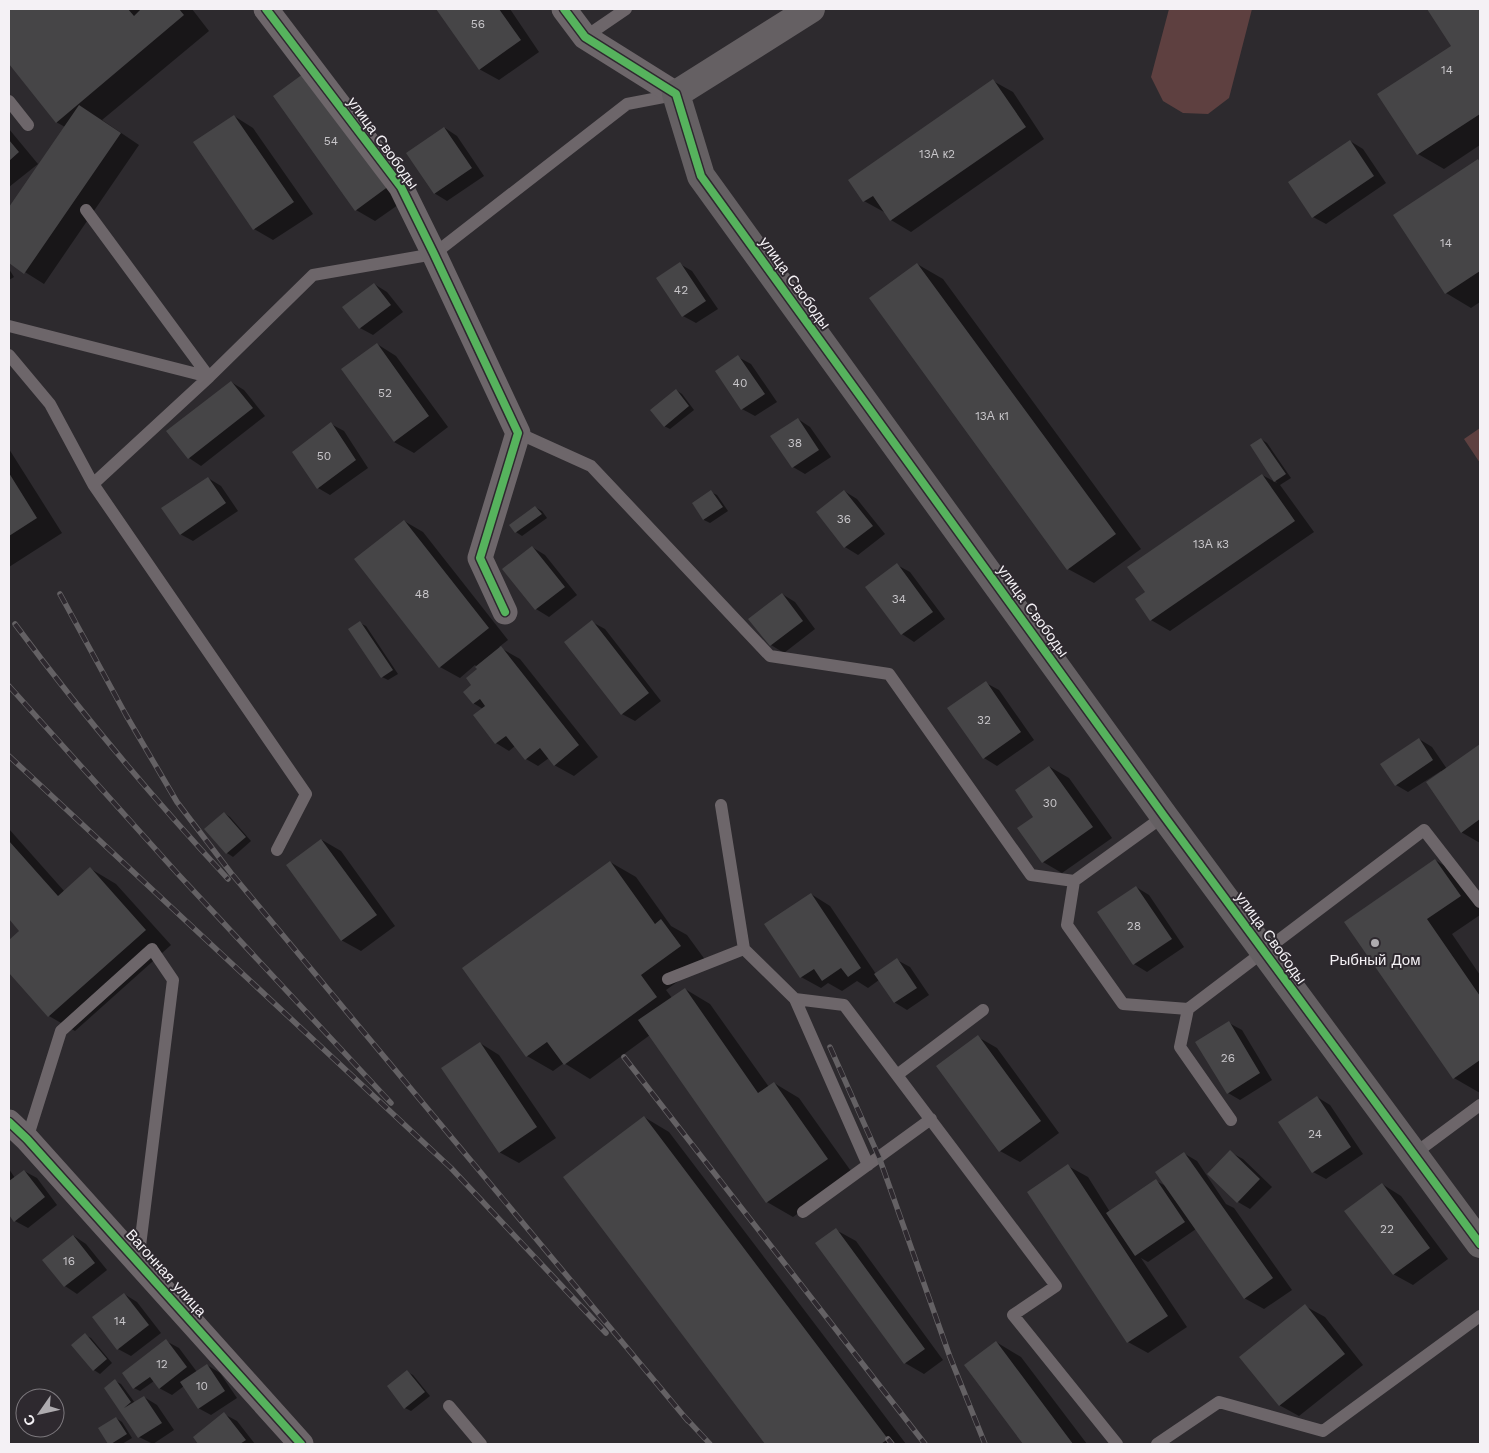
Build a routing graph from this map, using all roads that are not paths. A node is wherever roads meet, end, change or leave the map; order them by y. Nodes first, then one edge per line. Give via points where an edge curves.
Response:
1 (266, 9) edge
2 (564, 9) edge
3 (626, 9) edge
4 (810, 9) edge
5 (584, 37) junction
6 (676, 94) junction
7 (9, 101) edge
8 (28, 125) dead end
9 (86, 210) dead end
10 (434, 254) junction
11 (9, 326) edge
12 (9, 355) edge
13 (209, 377) junction
14 (518, 433) junction
15 (93, 484) junction
16 (505, 612) dead end
17 (721, 805) dead end
18 (1164, 816) junction
19 (277, 850) dead end
20 (1074, 881) junction
21 (1480, 902) edge
22 (744, 949) junction
23 (1263, 951) junction
24 (668, 978) dead end
25 (795, 999) junction
26 (1188, 1009) junction
27 (983, 1010) dead end
28 (897, 1075) junction
29 (1480, 1105) edge
30 (931, 1119) junction
31 (1231, 1120) dead end
32 (9, 1122) edge
33 (27, 1139) junction
34 (1414, 1154) junction
35 (868, 1166) junction
36 (803, 1212) dead end
37 (1480, 1244) edge
38 (138, 1262) junction
39 (1480, 1316) edge
40 (449, 1406) dead end
41 (300, 1444) edge
42 (482, 1444) edge
43 (1117, 1444) edge
44 (1157, 1444) edge

1 - 10 street, улица Свободы via 401,188
2 - 5 street
3 - 5 lane
4 - 6 street
5 - 6 street
6 - 10 lane via 627,104
6 - 18 street, улица Свободы via 701,176
7 - 8 lane
9 - 13 lane
10 - 13 lane via 314,275
10 - 14 street, улица Свободы
11 - 13 lane
12 - 15 lane via 50,404
13 - 15 lane
14 - 16 street via 480,558
14 - 20 lane via 591,466 770,656 889,674 1031,875
15 - 19 lane via 306,794
17 - 22 lane
18 - 20 lane
18 - 23 street, улица Свободы
20 - 26 lane via 1067,925 1123,1004
21 - 23 lane via 1424,830
22 - 24 lane
22 - 25 lane
23 - 26 lane
23 - 34 street, улица Свободы
25 - 28 lane via 844,1005
25 - 35 lane
26 - 31 lane via 1180,1047
27 - 28 lane
28 - 30 lane
29 - 34 lane
30 - 35 lane
30 - 43 lane via 1056,1286 1013,1314
32 - 33 street, Вагонная улица
33 - 38 street, Вагонная улица
33 - 38 lane via 61,1031 152,949 173,980
34 - 37 street, улица Свободы
35 - 36 lane
38 - 41 street, Вагонная улица
39 - 44 lane via 1323,1431 1219,1402
40 - 42 lane

